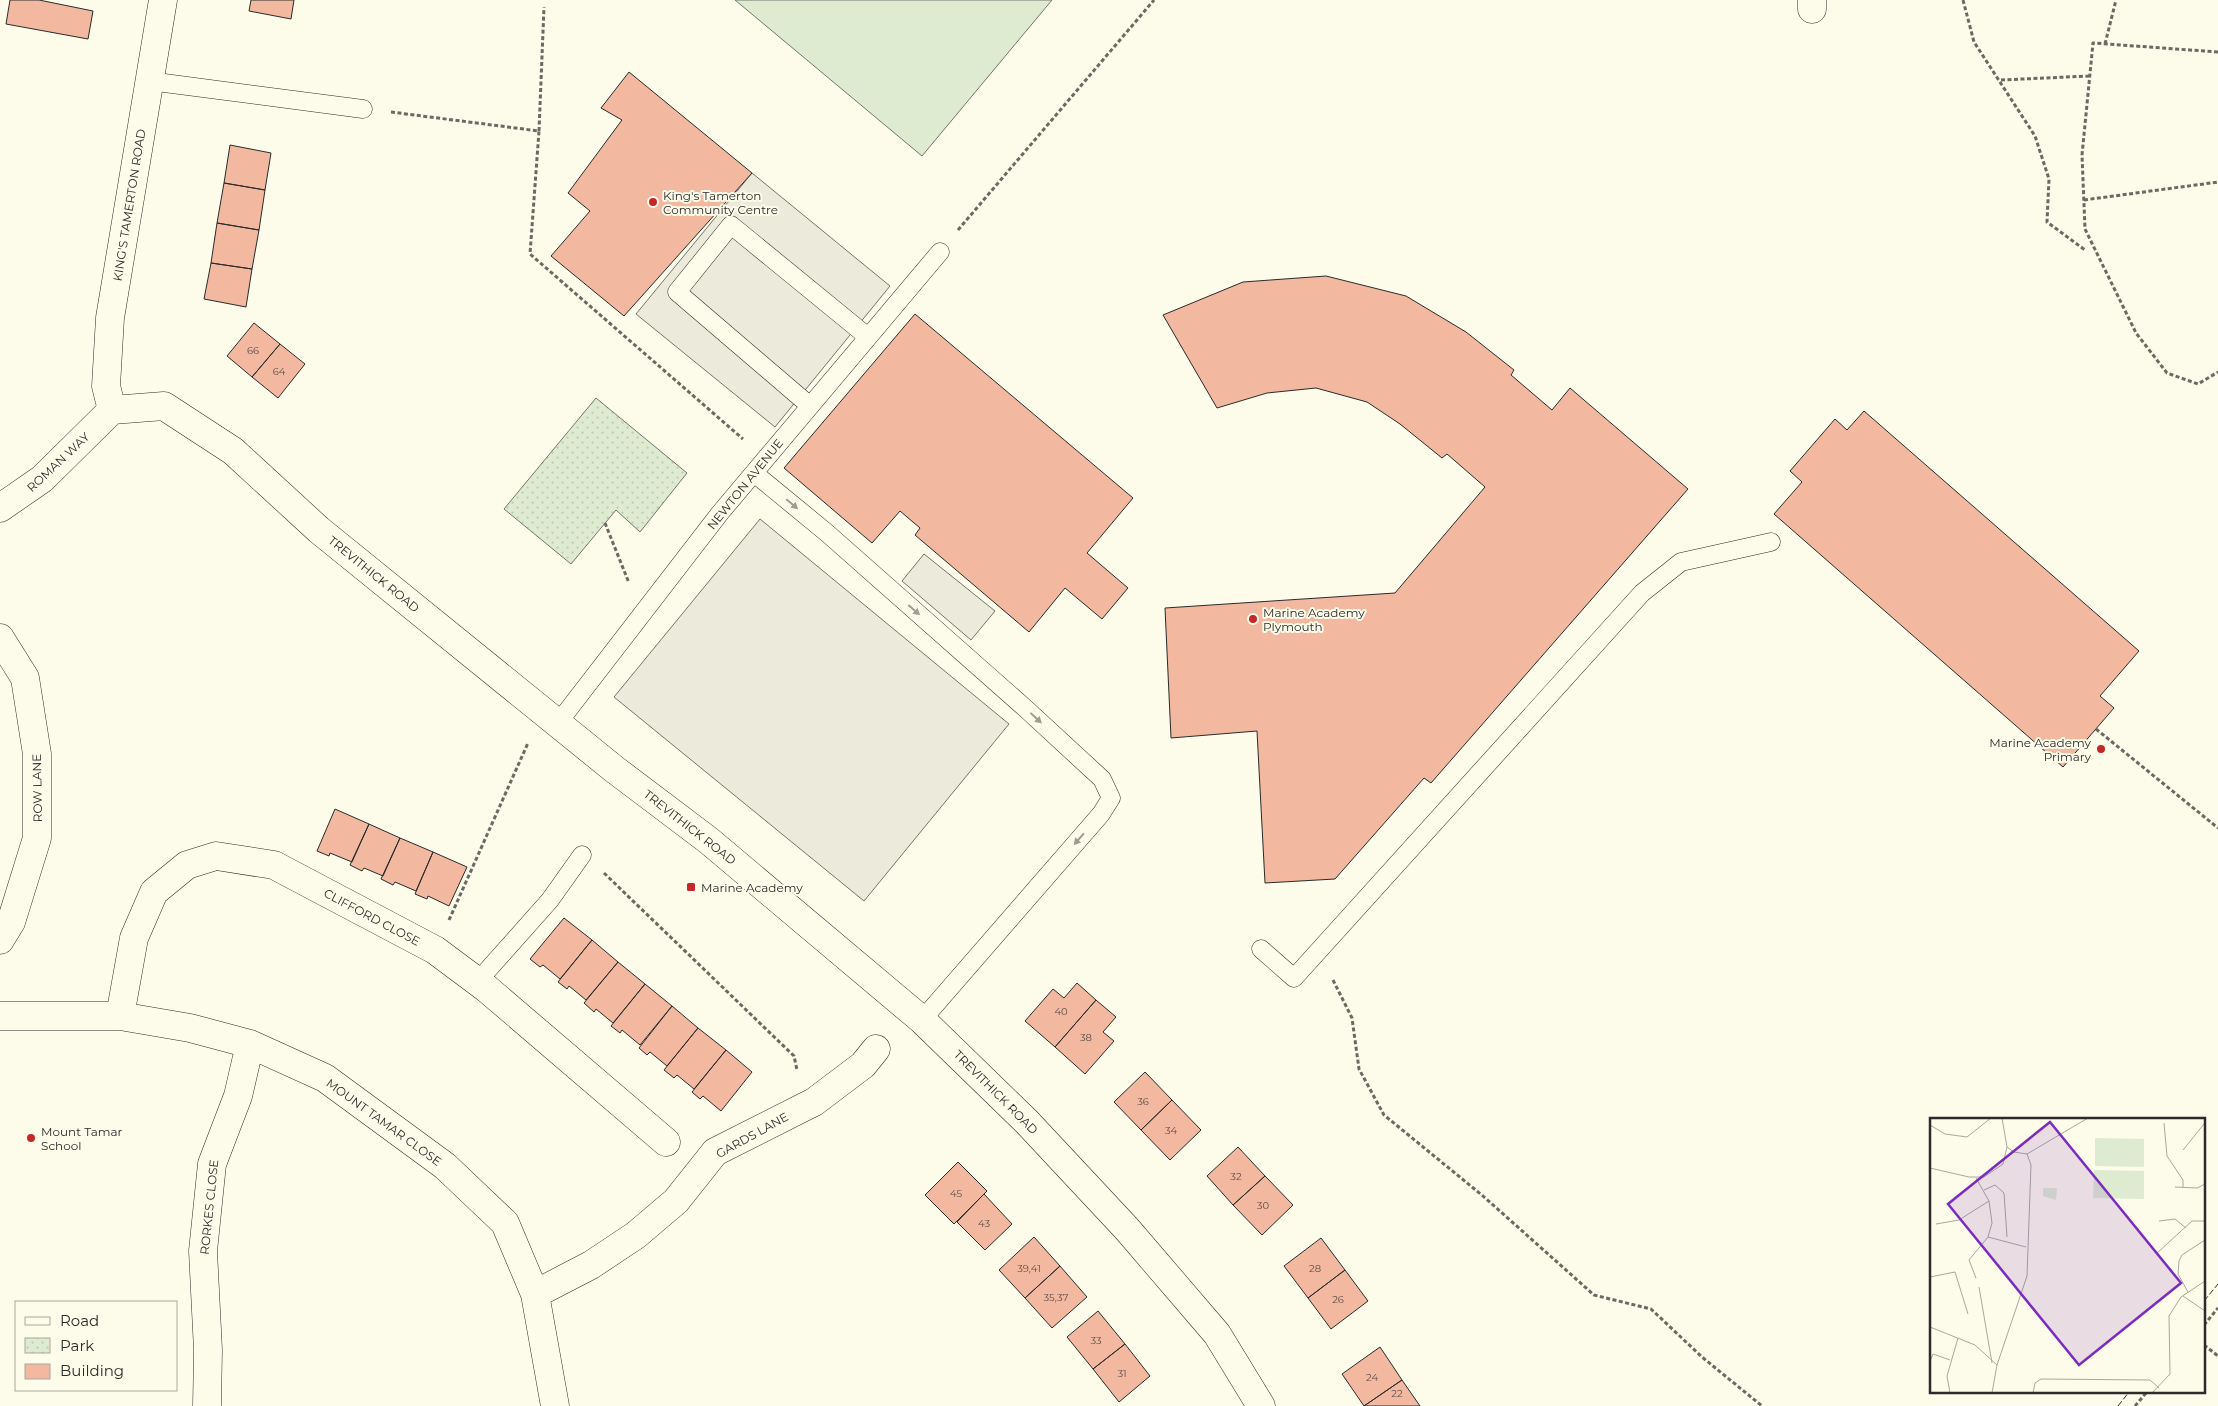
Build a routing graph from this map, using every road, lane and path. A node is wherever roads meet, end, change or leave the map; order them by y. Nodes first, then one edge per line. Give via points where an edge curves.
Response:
1 (162, 0) edge
2 (1154, 0) edge
3 (1963, 0) edge
4 (2116, 0) edge
5 (544, 7) dead end
6 (2104, 44) junction
7 (2218, 52) edge
8 (2089, 76) junction
9 (2000, 80) junction
10 (149, 81) junction
11 (363, 109) joint
12 (539, 132) junction
13 (2218, 182) edge
14 (2084, 200) junction
15 (2084, 250) dead end
16 (940, 252) joint
17 (868, 337) junction
18 (2218, 372) edge
19 (809, 405) junction
20 (112, 410) junction
21 (766, 458) junction
22 (754, 473) junction
23 (0, 508) edge
24 (605, 523) dead end
25 (1771, 542) dead end
26 (641, 615) junction
27 (0, 638) edge
28 (550, 716) junction
29 (2096, 729) dead end
30 (2218, 828) edge
31 (582, 855) joint
32 (0, 940) edge
33 (1261, 949) dead end
34 (435, 950) junction
35 (1312, 958) junction
36 (477, 982) junction
37 (0, 1016) edge
38 (120, 1016) junction
39 (922, 1020) junction
40 (250, 1044) junction
41 (876, 1049) dead end
42 (797, 1071) dead end
43 (666, 1142) dead end
44 (535, 1294) junction
45 (2218, 1308) edge
46 (2206, 1323) edge
47 (2206, 1347) edge
48 (2218, 1356) edge
49 (2145, 1394) edge
50 (207, 1406) edge
51 (555, 1406) edge
52 (1261, 1406) edge
53 (1762, 1406) edge
54 (2135, 1406) edge

1 - 10 street, KING'S TAMERTON ROAD
2 - 16 path
3 - 9 path via 1974,42
4 - 6 path
5 - 12 path
6 - 7 path
6 - 8 path via 2093,43
8 - 9 path
8 - 14 path via 2082,155
9 - 15 path via 2035,136 2049,179 2047,222
10 - 11 lane
10 - 20 street, KING'S TAMERTON ROAD via 110,318 106,386
11 - 12 path
12 - 21 path via 530,254
13 - 14 path
14 - 18 path via 2085,229 2136,334 2168,373 2198,384
16 - 17 lane, NEWTON AVENUE
17 - 19 lane, NEWTON AVENUE
17 - 19 lane via 731,225 677,292
19 - 21 lane, NEWTON AVENUE
20 - 23 street, ROMAN WAY via 42,479
20 - 28 street, TREVITHICK ROAD via 164,406 198,426 233,451 319,530
21 - 22 lane, NEWTON AVENUE
22 - 26 lane, NEWTON AVENUE
22 -> 39 lane via 1032,714 1102,778 1111,798 1095,821
24 - 26 path
25 - 35 lane via 1681,562 1642,593
26 - 28 lane, NEWTON AVENUE
27 - 32 street, ROW LANE via 25,678 37,754 37,838 11,922
28 - 34 path
28 - 39 street, TREVITHICK ROAD via 708,840
29 - 30 path
31 - 36 lane via 550,900
31 - 42 path via 794,1056
33 - 35 lane via 1294,978
34 - 36 street, CLIFFORD CLOSE
34 - 38 street, CLIFFORD CLOSE via 274,865 216,856 187,865 154,892 134,938
35 - 53 path via 1335,982 1352,1018 1359,1069 1384,1115 1483,1196 1594,1295 1652,1309 1702,1357
36 - 43 street, CLIFFORD CLOSE
37 - 38 street, MOUNT TAMAR CLOSE
38 - 40 street, MOUNT TAMAR CLOSE via 190,1028
39 - 52 street, TREVITHICK ROAD via 1027,1122 1128,1229 1217,1334
40 - 44 street, MOUNT TAMAR CLOSE via 325,1078 445,1166 505,1223
40 - 50 street, RORKES CLOSE via 238,1096 212,1164 203,1251
41 - 44 street, GARDS LANE via 863,1065 814,1102 715,1152 676,1201 636,1235 591,1265
44 - 51 street, MOUNT TAMAR CLOSE
45 - 46 path
47 - 48 path
49 - 54 path

